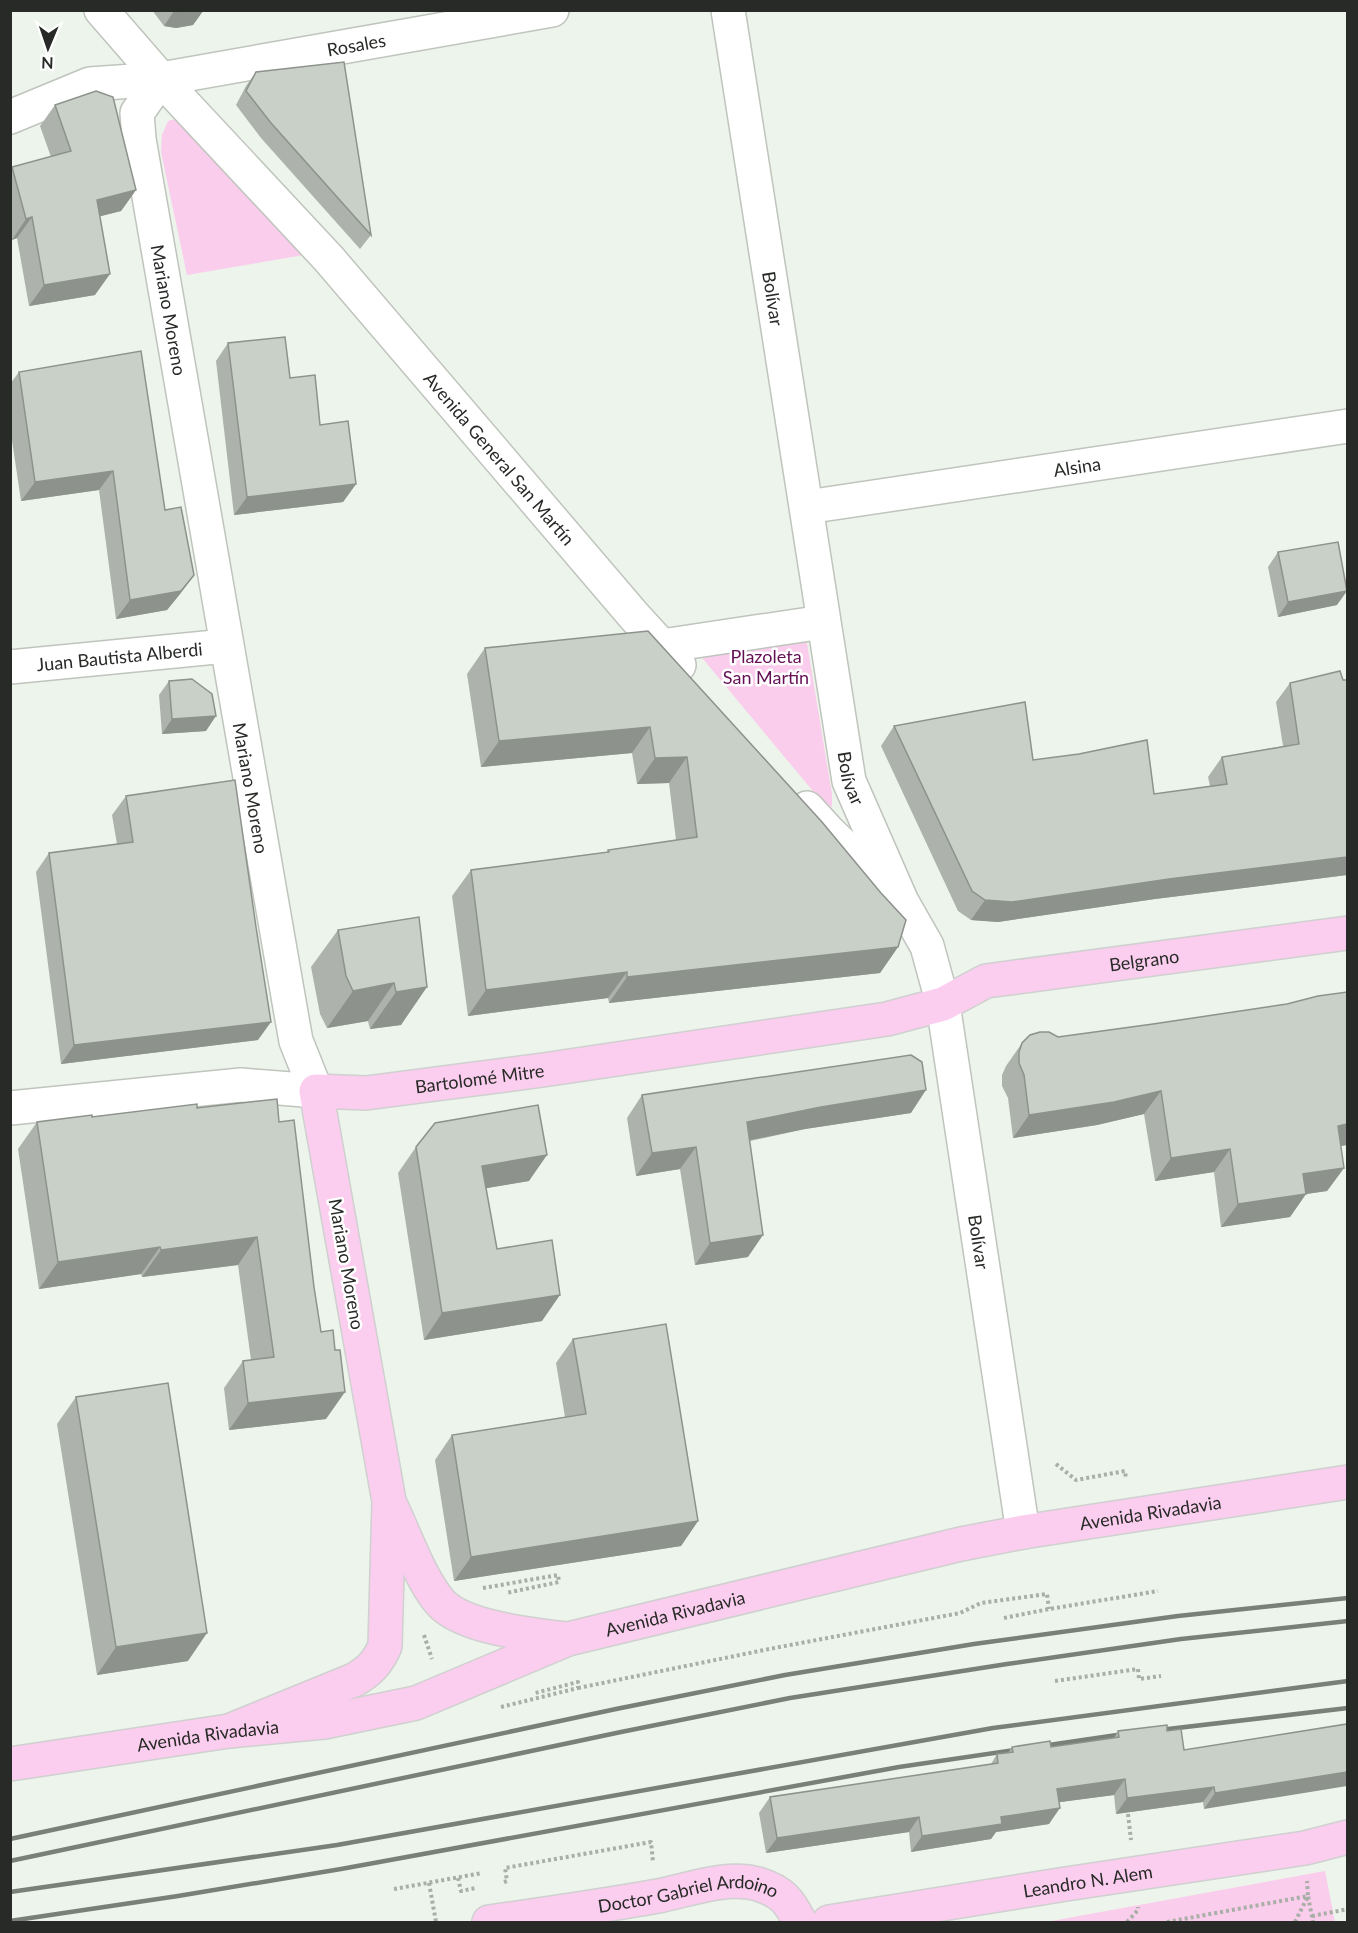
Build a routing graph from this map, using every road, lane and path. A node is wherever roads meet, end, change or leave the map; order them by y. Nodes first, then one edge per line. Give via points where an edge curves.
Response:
1 (101, 10) edge
2 (552, 10) edge
3 (728, 10) edge
4 (160, 79) junction
5 (10, 117) edge
6 (1347, 426) edge
7 (807, 507) junction
8 (822, 622) junction
9 (226, 646) junction
10 (662, 646) junction
11 (10, 667) edge
12 (696, 684) edge
13 (789, 788) edge
14 (902, 902) junction
15 (1347, 933) edge
16 (943, 1004) junction
17 (316, 1091) junction
18 (10, 1108) edge
19 (1056, 1464) dead end
20 (1126, 1479) dead end
21 (1347, 1482) edge
22 (389, 1501) junction
23 (1023, 1532) junction
24 (479, 1588) dead end
25 (1158, 1591) dead end
26 (496, 1595) dead end
27 (1048, 1609) junction
28 (1004, 1618) dead end
29 (568, 1639) junction
30 (1161, 1676) dead end
31 (578, 1682) dead end
32 (1055, 1682) dead end
33 (578, 1688) dead end
34 (512, 1700) dead end
35 (229, 1731) junction
36 (10, 1764) edge
37 (1347, 1837) edge
38 (651, 1842) dead end
39 (482, 1873) dead end
40 (458, 1878) junction
41 (429, 1883) junction
42 (496, 1884) dead end
43 (484, 1886) dead end
44 (394, 1888) dead end
45 (1347, 1909) edge
46 (1312, 1916) junction
47 (436, 1923) edge
48 (489, 1923) edge
49 (800, 1923) edge
50 (830, 1923) edge
51 (1167, 1923) edge
52 (1313, 1923) edge

1 - 4 street, Avenida General San Martín
2 - 4 street, Rosales
3 - 7 street, Bolívar
4 - 5 street, Rosales via 90,84
4 - 9 street, Mariano Moreno via 137,112 140,139
4 - 10 street, Avenida General San Martín via 329,259
6 - 7 street, Alsina
7 - 8 street, Bolívar
8 - 10 street
8 - 14 street, Bolívar via 849,781
9 - 11 street, Juan Bautista Alberdi
9 - 17 street, Mariano Moreno via 296,1041
10 - 12 street, Avenida General San Martín
13 - 14 street
14 - 16 street, Bolívar via 927,946
15 - 16 main road, Belgrano via 986,981
16 - 17 main road, Bartolomé Mitre via 887,1019 543,1070 366,1093
16 - 23 street, Bolívar
17 - 18 street, Bartolomé Mitre via 241,1085
17 - 22 main road, Mariano Moreno
19 - 20 path via 1076,1480 1125,1472
21 - 23 main road, Avenida Rivadavia
22 - 29 main road, Mariano Moreno via 429,1587 441,1604 456,1614 506,1631
22 - 35 main road, Mariano Moreno via 385,1646 378,1660 354,1680
23 - 29 main road, Avenida Rivadavia
24 - 26 path via 558,1575 559,1581
25 - 27 path
27 - 28 path
27 - 33 path via 1047,1594 981,1603 960,1613
29 - 35 main road, Avenida Rivadavia via 417,1703 324,1722
30 - 32 path via 1139,1679 1138,1669
31 - 34 path
35 - 36 main road, Avenida Rivadavia
37 - 50 main road, Leandro N. Alem via 1305,1848
38 - 42 path via 505,1868 507,1881
39 - 40 path
40 - 41 path
40 - 43 path via 461,1891
41 - 44 path
41 - 47 path
45 - 46 path
46 - 51 path via 1308,1896
46 - 52 path
48 - 49 main road, Doctor Gabriel Ardoino via 728,1881 756,1884 774,1891 789,1900

